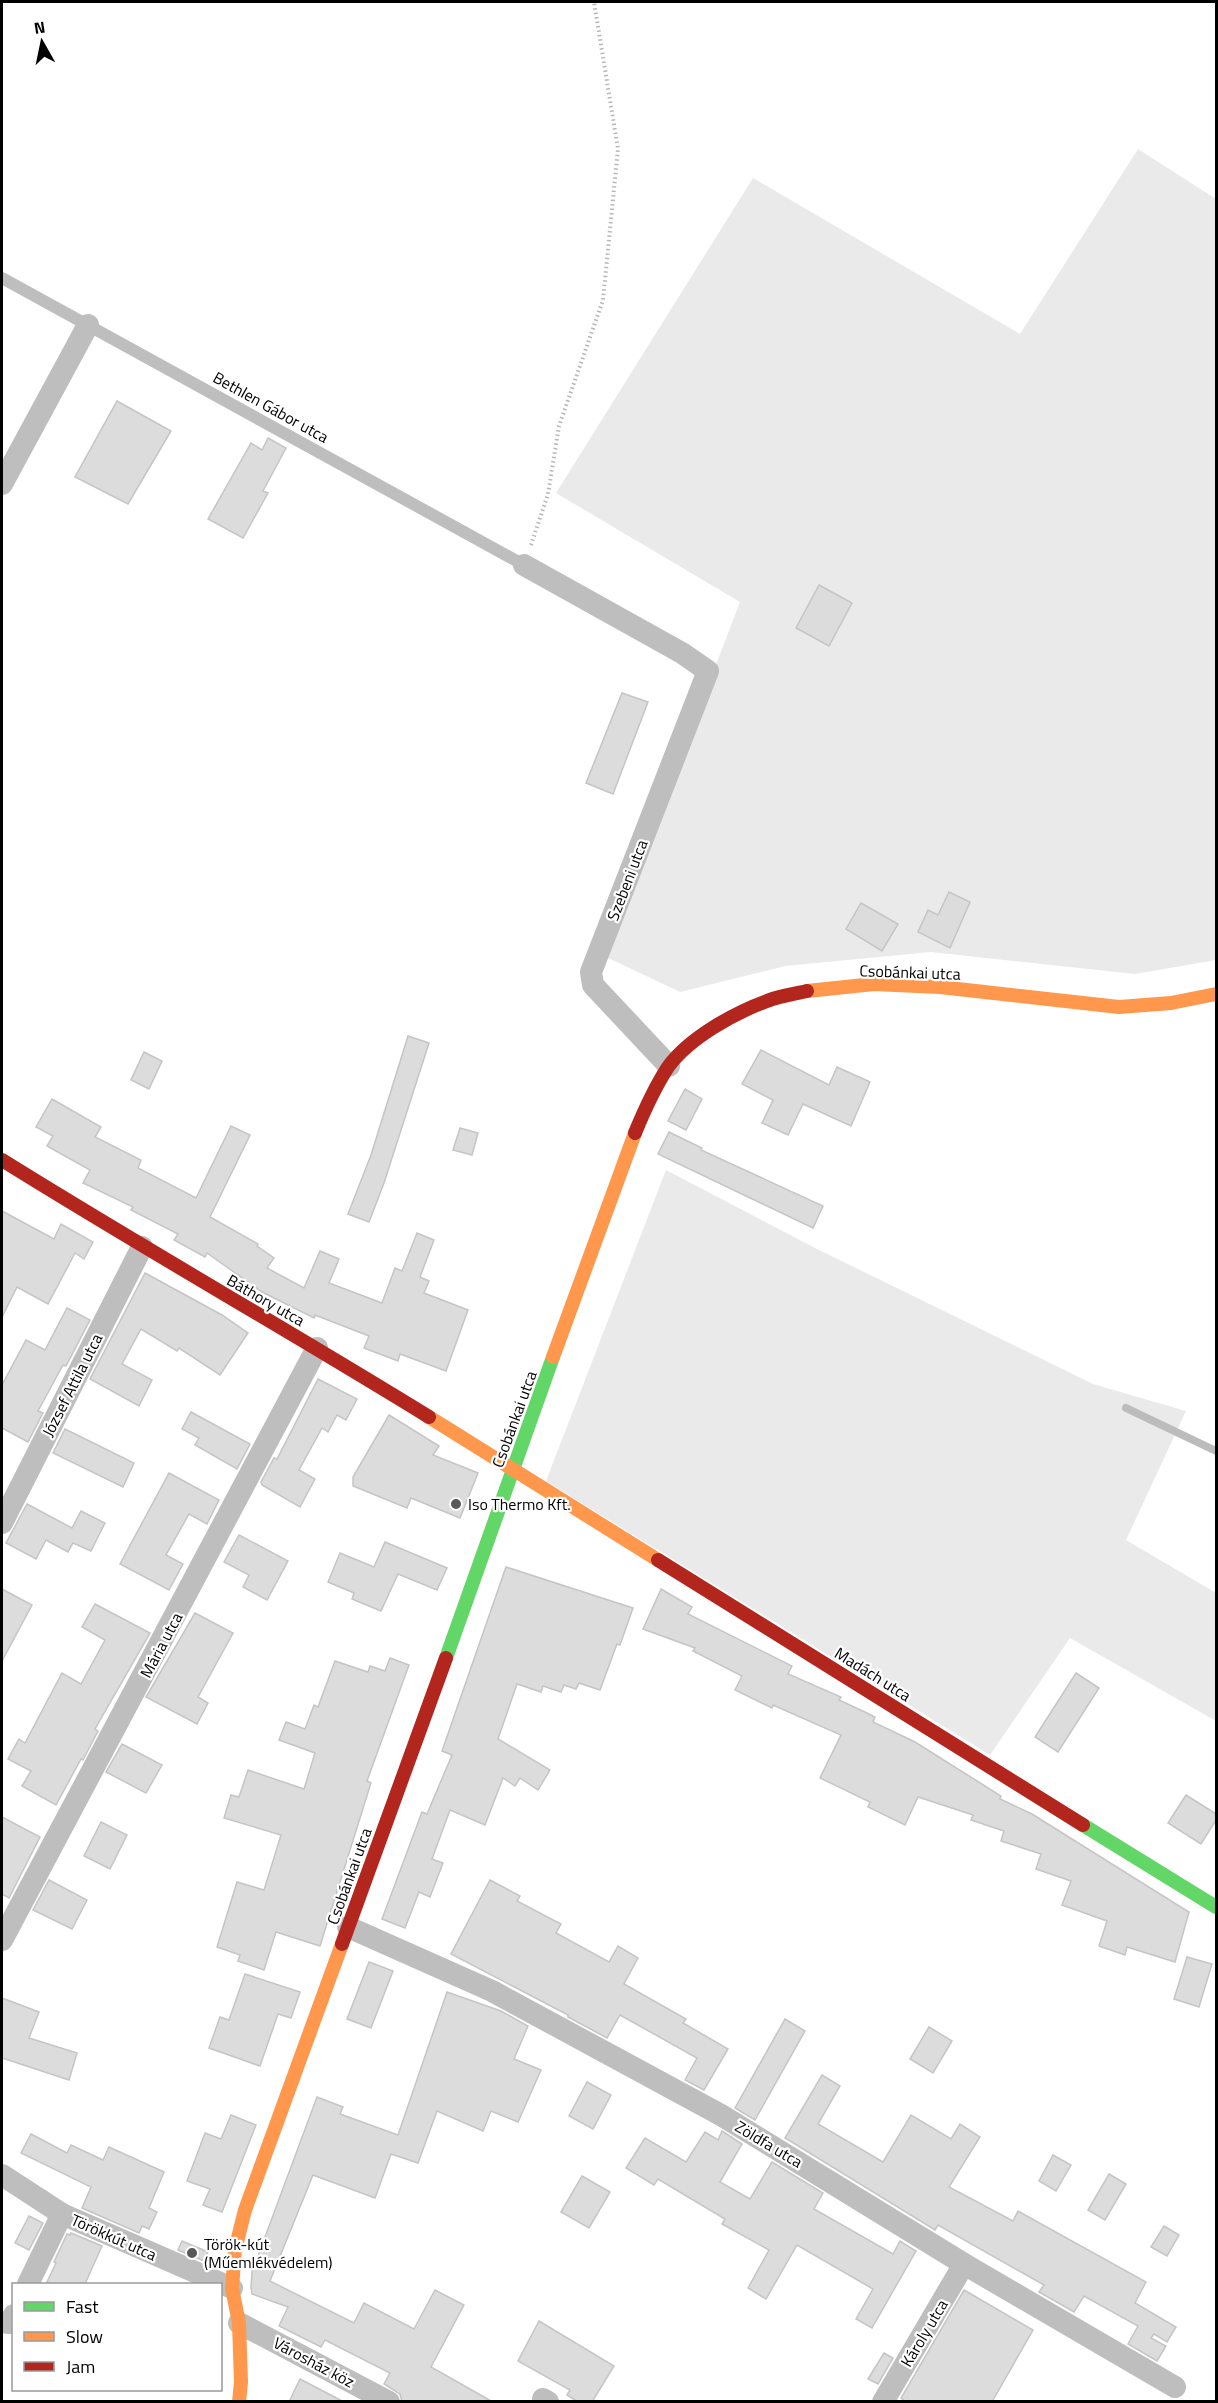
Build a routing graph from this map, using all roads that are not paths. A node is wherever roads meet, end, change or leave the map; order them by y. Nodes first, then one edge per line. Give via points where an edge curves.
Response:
1 (2, 278) edge
2 (88, 325) junction
3 (2, 484) edge
4 (524, 565) joint
5 (1216, 994) edge
6 (669, 1066) junction
7 (2, 1160) edge
8 (142, 1247) junction
9 (318, 1348) junction
10 (513, 1470) junction
11 (2, 1523) edge
12 (1216, 1907) edge
13 (348, 1927) junction
14 (2, 1940) edge
15 (2, 2175) edge
16 (62, 2214) junction
17 (964, 2264) junction
18 (28, 2283) edge
19 (221, 2283) edge
20 (222, 2284) edge
21 (232, 2288) junction
22 (239, 2323) junction
23 (1175, 2387) dead end
24 (239, 2402) edge
25 (389, 2402) edge
26 (883, 2402) edge

1 - 2 lane, Bethlen Gábor utca
2 - 3 street
2 - 4 lane, Bethlen Gábor utca
4 - 6 street, Szebeni utca via 708,671 591,972 593,985
5 - 6 main road, Csobánkai utca via 1119,1007 940,987 874,984 812,990 768,1000 731,1017 698,1038
6 - 10 main road, Csobánkai utca via 643,1113 624,1161
7 - 8 main road, Báthory utca
8 - 9 main road, Báthory utca
8 - 11 street, József Attila utca
9 - 10 main road, Báthory utca
9 - 14 street, Mária utca
10 - 12 main road, Madách utca
10 - 13 main road, Csobánkai utca
13 - 17 street, Zöldfa utca via 492,1991 721,2115
13 - 21 main road, Csobánkai utca via 245,2210 235,2250
15 - 16 street, Törökkút utca
16 - 18 street
16 - 19 street, Törökkút utca
17 - 23 street, Zöldfa utca
17 - 26 street, Károly utca
20 - 21 street, Törökkút utca
21 - 22 main road, Csobánkai utca
22 - 24 main road, Csobánkai utca
22 - 25 street, Városház köz

